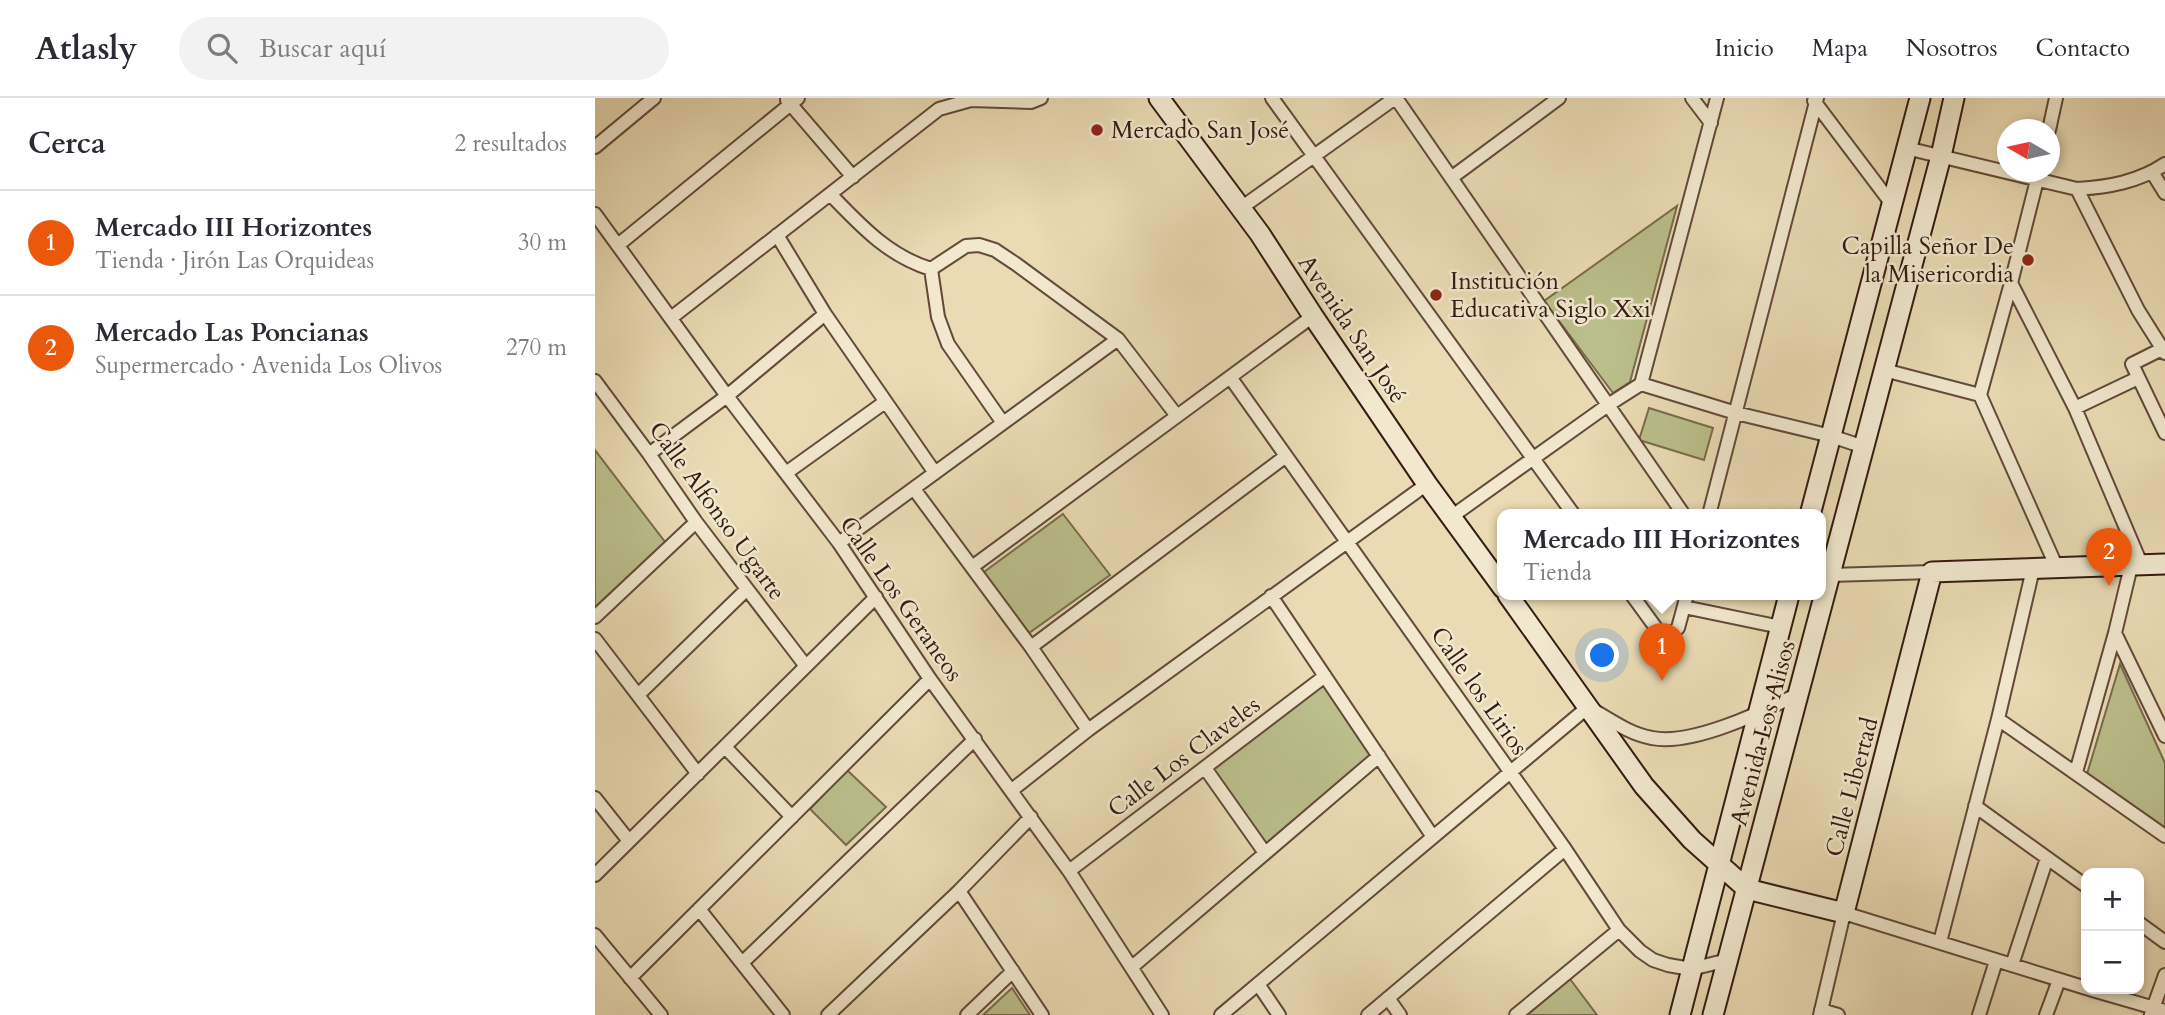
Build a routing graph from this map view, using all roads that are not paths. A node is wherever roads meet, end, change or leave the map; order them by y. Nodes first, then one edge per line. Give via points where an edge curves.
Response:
1 (654, 98) edge
2 (1159, 98) edge
3 (1272, 98) edge
4 (1396, 98) edge
5 (1559, 98) edge
6 (1692, 98) edge
7 (1717, 98) edge
8 (1920, 98) edge
9 (1954, 98) edge
10 (2056, 98) edge
11 (1033, 99) edge
12 (791, 100) edge
13 (1815, 100) edge
14 (2051, 119) edge
15 (1711, 123) junction
16 (595, 148) edge
17 (1906, 148) junction
18 (1314, 156) junction
19 (1941, 156) junction
20 (2165, 164) edge
21 (1997, 168) edge
22 (2152, 173) junction
23 (853, 177) junction
24 (1451, 178) junction
25 (2036, 182) edge
26 (2056, 182) edge
27 (2077, 189) junction
28 (2165, 192) edge
29 (830, 194) junction
30 (1891, 203) junction
31 (1241, 208) junction
32 (595, 214) edge
33 (777, 235) junction
34 (618, 245) junction
35 (931, 269) junction
36 (2011, 283) junction
37 (825, 314) junction
38 (1313, 316) junction
39 (671, 318) junction
40 (1118, 339) junction
41 (2164, 351) edge
42 (1884, 370) junction
43 (1230, 377) junction
44 (2139, 379) junction
45 (595, 381) edge
46 (1641, 384) junction
47 (1980, 395) junction
48 (727, 396) junction
49 (885, 402) junction
50 (1608, 405) junction
51 (2075, 408) junction
52 (1736, 413) junction
53 (1177, 416) junction
54 (1003, 423) junction
55 (2163, 423) edge
56 (1831, 436) junction
57 (1864, 447) junction
58 (649, 454) junction
59 (1286, 456) junction
60 (1533, 458) junction
61 (786, 473) junction
62 (935, 473) junction
63 (1427, 484) junction
64 (914, 489) junction
65 (1570, 509) edge
66 (1680, 509) edge
67 (1711, 509) edge
68 (1812, 509) edge
69 (1451, 517) junction
70 (696, 522) junction
71 (1347, 541) junction
72 (839, 543) junction
73 (2165, 564) edge
74 (1826, 565) edge
75 (2137, 566) junction
76 (972, 567) junction
77 (1826, 568) edge
78 (2057, 568) junction
79 (2033, 569) junction
80 (1932, 572) junction
81 (1497, 580) edge
82 (747, 589) junction
83 (1272, 596) junction
84 (876, 597) junction
85 (1512, 600) edge
86 (1636, 600) edge
87 (1788, 600) edge
88 (1818, 600) edge
89 (1685, 601) edge
90 (595, 617) edge
91 (1780, 628) junction
92 (2115, 633) junction
93 (595, 639) edge
94 (1031, 647) junction
95 (805, 666) junction
96 (1325, 676) junction
97 (930, 679) junction
98 (1798, 694) junction
99 (638, 695) junction
100 (1588, 707) junction
101 (1759, 713) junction
102 (1998, 719) junction
103 (1088, 730) junction
104 (2165, 736) edge
105 (975, 739) junction
106 (725, 747) junction
107 (1379, 756) junction
108 (1205, 768) junction
109 (1510, 772) junction
110 (2076, 772) junction
111 (698, 774) junction
112 (1012, 790) junction
113 (595, 798) edge
114 (1975, 806) junction
115 (792, 817) junction
116 (1031, 817) junction
117 (2165, 836) edge
118 (1433, 837) junction
119 (629, 841) junction
120 (1565, 849) junction
121 (1265, 853) junction
122 (2047, 858) junction
123 (1718, 863) junction
124 (1069, 871) junction
125 (595, 875) edge
126 (2081, 882) edge
127 (1747, 889) junction
128 (960, 891) junction
129 (699, 909) junction
130 (1844, 914) junction
131 (2144, 927) edge
132 (1619, 930) junction
133 (595, 935) edge
134 (1940, 942) junction
135 (2165, 942) edge
136 (1728, 960) junction
137 (1996, 961) junction
138 (742, 963) junction
139 (2011, 965) junction
140 (1132, 967) junction
141 (1691, 969) junction
142 (1013, 971) junction
143 (2165, 975) edge
144 (630, 978) junction
145 (2059, 980) junction
146 (1258, 984) junction
147 (2081, 986) edge
148 (2106, 994) edge
149 (1388, 998) junction
150 (2156, 1011) edge
151 (1820, 1012) edge
152 (661, 1015) edge
153 (783, 1015) edge
154 (828, 1015) edge
155 (967, 1015) edge
156 (1042, 1015) edge
157 (1162, 1015) edge
158 (1221, 1015) edge
159 (1279, 1015) edge
160 (1368, 1015) edge
161 (1399, 1015) edge
162 (1515, 1015) edge
163 (1680, 1015) edge
164 (1713, 1015) edge
165 (1838, 1015) edge
166 (1979, 1015) edge
167 (2046, 1015) edge

1 - 16 street
2 - 31 street, Avenida San José
3 - 18 street
4 - 18 street
4 - 24 street
5 - 24 street
6 - 15 street
7 - 15 street
8 - 17 street
9 - 19 street, Avenida Los Alisos
10 - 14 street
11 - 23 street via 971,100 939,109
12 - 23 street
12 - 34 street
13 - 30 street
13 - 52 street
15 - 46 street
17 - 19 street
17 - 30 street
18 - 31 street
18 - 60 street
19 - 21 street
19 - 42 street, Avenida Los Alisos
20 - 22 street
22 - 27 street via 2125,183
22 - 28 street
23 - 29 street
24 - 50 street
25 - 36 street
26 - 27 street
27 - 41 street via 2138,310
29 - 33 street
29 - 35 street via 890,250
30 - 56 street
31 - 38 street, Avenida San José
32 - 34 street, Calle Los Geraneos
33 - 37 street
33 - 39 street
34 - 39 street, Calle Los Geraneos
35 - 40 street via 966,246 995,250
35 - 54 street via 948,344
36 - 47 street
36 - 51 street
37 - 48 street
37 - 49 street
38 - 43 street
38 - 63 street, Avenida San José
39 - 48 street, Calle Los Geraneos
40 - 53 street
40 - 54 street
41 - 44 street via 2131,364
42 - 47 street
42 - 57 street, Avenida Los Alisos
43 - 53 street
43 - 59 street, Calle los Lirios
44 - 51 street
44 - 55 street
45 - 58 street, Calle Alfonso Ugarte
46 - 50 street
46 - 52 street
47 - 78 street
48 - 58 street
48 - 61 street, Calle Los Geraneos
49 - 61 street
49 - 62 street
50 - 60 street
50 - 66 street
51 - 75 street
52 - 56 street
52 - 67 street
53 - 76 street
54 - 62 street
56 - 57 street
56 - 68 street
57 - 74 street, Avenida Los Alisos
58 - 70 street, Calle Alfonso Ugarte
59 - 71 street, Calle los Lirios
59 - 94 street
60 - 65 street
60 - 69 street
61 - 72 street, Calle Los Geraneos
62 - 64 street
63 - 69 street, Avenida San José
63 - 71 street
64 - 72 street
64 - 76 street
69 - 81 street, Avenida San José
70 - 82 street, Calle Alfonso Ugarte
70 - 90 street
71 - 83 street
71 - 109 street, Calle los Lirios
72 - 84 street, Calle Los Geraneos
73 - 75 street
75 - 78 street
75 - 92 street
76 - 94 street
77 - 80 street
78 - 79 street
79 - 80 street
79 - 102 street
80 - 130 street, Calle Libertad
82 - 95 street, Calle Alfonso Ugarte
82 - 99 street
83 - 96 street
83 - 103 street
84 - 95 street
84 - 97 street, Calle Los Geraneos
85 - 100 street
86 - 89 street via 1664,639 1678,628
87 - 91 street, Avenida Los Alisos
88 - 98 street, Avenida Los Alisos
89 - 91 street
91 - 101 street, Avenida Los Alisos
92 - 104 street
92 - 110 street
93 - 99 street
94 - 103 street
95 - 106 street
96 - 107 street
96 - 108 street, Calle Los Claveles
97 - 105 street, Calle Los Geraneos
97 - 115 street
98 - 101 street
98 - 127 street, Avenida Los Alisos
99 - 111 street
100 - 101 street via 1653,739 1681,738
100 - 109 street
100 - 123 street via 1644,786
101 - 123 street, Avenida Los Alisos
102 - 110 street
102 - 114 street
103 - 112 street
105 - 112 street, Calle Los Geraneos
105 - 138 street
106 - 111 street
106 - 115 street
107 - 118 street
107 - 121 street
108 - 121 street
108 - 124 street, Calle Los Claveles
109 - 118 street
109 - 120 street, Calle los Lirios
110 - 117 street
111 - 119 street
112 - 116 street, Calle Los Geraneos
113 - 119 street
114 - 122 street
114 - 134 street
115 - 129 street
116 - 124 street, Calle Los Geraneos
116 - 128 street
118 - 146 street
119 - 125 street
120 - 132 street, Calle los Lirios
120 - 149 street
121 - 140 street
122 - 126 street
122 - 139 street
123 - 127 street
123 - 141 street, Avenida Los Alisos
124 - 140 street, Calle Los Geraneos
127 - 130 street
127 - 136 street, Avenida Los Alisos
128 - 142 street
128 - 154 street
129 - 138 street
129 - 144 street
130 - 134 street
130 - 151 street, Calle Libertad
131 - 135 street
132 - 141 street, Calle los Lirios via 1653,960
132 - 162 street
133 - 144 street
134 - 137 street
136 - 141 street, Calle los Lirios
136 - 164 street, Avenida Los Alisos
137 - 139 street
137 - 166 street
138 - 153 street
139 - 145 street
140 - 157 street, Calle Los Geraneos
141 - 163 street, Avenida Los Alisos
142 - 155 street
142 - 156 street
143 - 150 street
144 - 152 street
145 - 147 street
145 - 167 street
146 - 158 street
146 - 159 street
148 - 150 street
149 - 160 street
149 - 161 street
151 - 165 street

